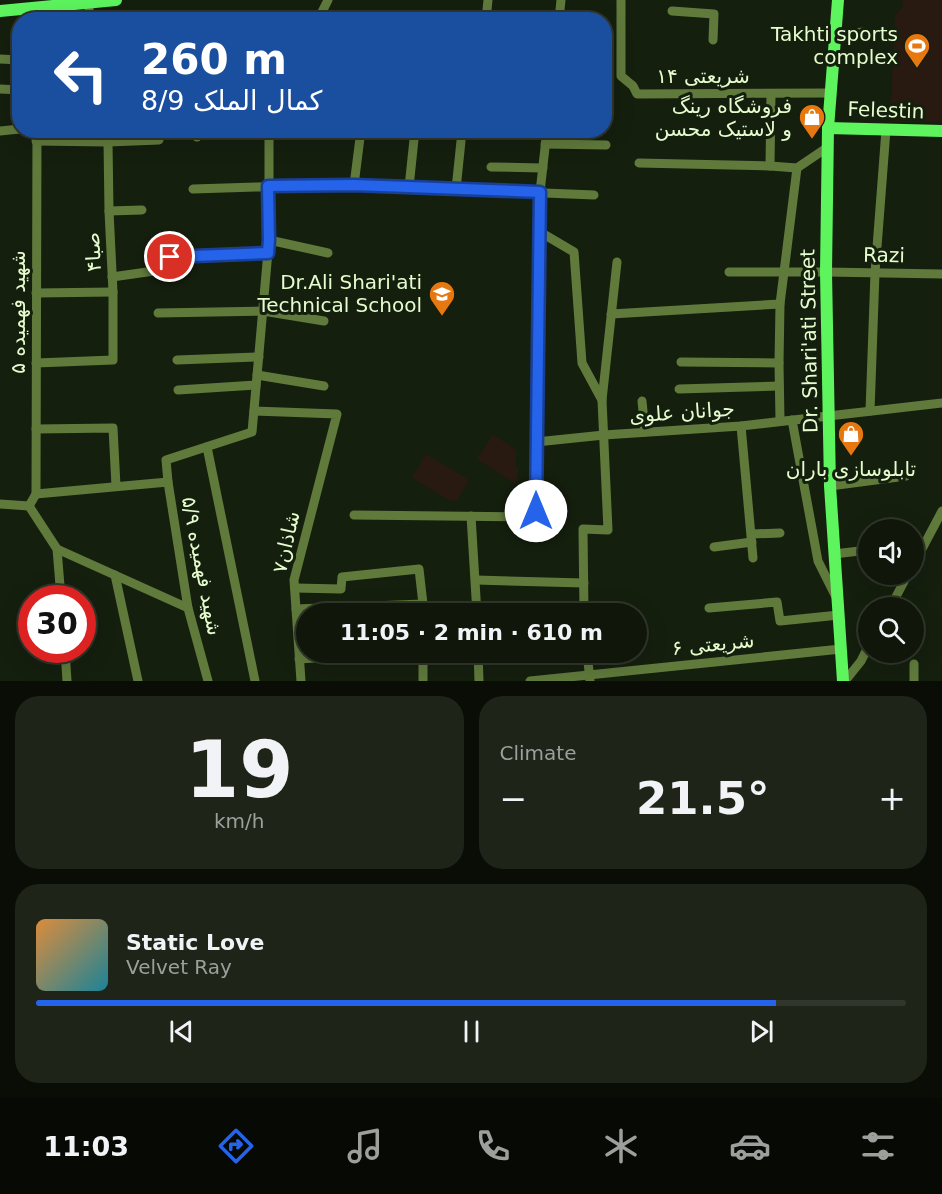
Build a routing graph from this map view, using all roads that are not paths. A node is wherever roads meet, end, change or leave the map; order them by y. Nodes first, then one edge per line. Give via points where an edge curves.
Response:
1 (109, 0) edge
2 (621, 0) edge
3 (683, 0) edge
4 (838, 0) edge
5 (66, 2) edge
6 (89, 3) junction
7 (0, 11) edge
8 (672, 11) dead end
9 (89, 12) edge
10 (684, 12) junction
11 (865, 32) dead end
12 (835, 34) junction
13 (713, 40) dead end
14 (830, 93) junction
15 (771, 94) junction
16 (828, 128) junction
17 (886, 130) junction
18 (942, 131) edge
19 (36, 138) edge
20 (119, 138) edge
21 (142, 138) edge
22 (270, 138) edge
23 (360, 138) edge
24 (414, 138) edge
25 (546, 138) edge
26 (159, 140) dead end
27 (36, 141) junction
28 (461, 141) dead end
29 (108, 142) junction
30 (545, 144) junction
31 (606, 145) dead end
32 (828, 147) junction
33 (639, 163) dead end
34 (771, 166) junction
35 (490, 167) dead end
36 (543, 168) junction
37 (796, 168) junction
38 (354, 185) junction
39 (268, 186) junction
40 (409, 187) junction
41 (193, 189) dead end
42 (456, 189) junction
43 (540, 192) junction
44 (594, 195) dead end
45 (142, 210) dead end
46 (109, 211) junction
47 (540, 232) junction
48 (269, 240) junction
49 (328, 252) dead end
50 (268, 253) junction
51 (170, 257) dead end
52 (616, 262) dead end
53 (154, 271) dead end
54 (729, 272) dead end
55 (783, 272) junction
56 (826, 272) junction
57 (875, 273) junction
58 (942, 274) edge
59 (112, 277) junction
60 (113, 292) junction
61 (36, 293) junction
62 (780, 304) junction
63 (263, 311) junction
64 (158, 313) dead end
65 (611, 314) junction
66 (324, 321) dead end
67 (259, 357) junction
68 (177, 360) dead end
69 (681, 362) dead end
70 (36, 363) junction
71 (779, 363) junction
72 (257, 380) junction
73 (324, 386) dead end
74 (779, 386) junction
75 (679, 389) dead end
76 (178, 390) dead end
77 (602, 400) junction
78 (642, 401) dead end
79 (942, 403) edge
80 (254, 411) junction
81 (870, 411) junction
82 (830, 416) junction
83 (792, 420) junction
84 (780, 421) junction
85 (741, 426) junction
86 (36, 429) junction
87 (645, 432) junction
88 (604, 435) junction
89 (536, 442) junction
90 (207, 447) junction
91 (906, 476) dead end
92 (168, 482) junction
93 (116, 486) junction
94 (830, 486) junction
95 (36, 494) junction
96 (0, 504) edge
97 (29, 506) junction
98 (942, 511) edge
99 (354, 515) dead end
100 (471, 516) junction
101 (780, 533) dead end
102 (752, 538) junction
103 (924, 544) edge
104 (714, 547) dead end
105 (57, 549) junction
106 (858, 551) edge
107 (834, 554) junction
108 (753, 558) dead end
109 (115, 575) junction
110 (476, 580) junction
111 (584, 583) junction
112 (60, 585) edge
113 (295, 588) junction
114 (837, 600) junction
115 (422, 603) edge
116 (477, 603) edge
117 (584, 603) edge
118 (188, 608) junction
119 (709, 608) dead end
120 (296, 609) edge
121 (838, 615) junction
122 (841, 649) junction
123 (66, 663) edge
124 (299, 663) edge
125 (423, 663) edge
126 (478, 663) edge
127 (588, 663) edge
128 (859, 663) edge
129 (914, 664) dead end
130 (589, 678) edge
131 (67, 681) edge
132 (138, 681) edge
133 (208, 681) edge
134 (255, 681) edge
135 (301, 681) edge
136 (423, 681) edge
137 (479, 681) edge
138 (530, 681) edge
139 (844, 681) edge
140 (914, 681) edge

1 - 6 main road
2 - 15 street, شریعتی ۱۴ via 621,76 637,94
3 - 10 street
4 - 12 main road, Dr. Shari'ati Street
5 - 6 main road
5 - 7 main road
6 - 9 street
8 - 10 street
10 - 13 street via 714,14
11 - 12 street
12 - 14 main road, Dr. Shari'ati Street
14 - 15 street, شریعتی ۱۴
14 - 16 main road, Dr. Shari'ati Street
15 - 34 street
16 - 17 main road, Felestin
16 - 32 main road, Dr. Shari'ati Street
17 - 18 main road, Felestin
17 - 57 street
19 - 27 street, شهید فهمیده ۵
20 - 29 street
21 - 26 street
22 - 39 street
23 - 38 street
24 - 40 street
25 - 30 street
27 - 29 street
27 - 61 street, شهید فهمیده ۵
28 - 42 street
29 - 46 street, صبا۴
30 - 31 street
30 - 36 street
32 - 37 street
32 - 56 main road, Dr. Shari'ati Street
33 - 34 street
34 - 37 street
35 - 36 street
36 - 43 street
37 - 55 street
38 - 39 street
38 - 40 street
39 - 41 street
39 - 48 street
40 - 42 street
42 - 43 street
43 - 44 street
43 - 47 street
45 - 46 street
46 - 59 street, صبا۴
47 - 77 street via 574,252 582,363
47 - 89 street
48 - 49 street
48 - 50 street
50 - 51 street
50 - 63 street
52 - 65 street
53 - 59 street
54 - 55 street, Razi
55 - 56 street, Razi
55 - 62 street
56 - 57 street, Razi
56 - 82 main road, Dr. Shari'ati Street
57 - 58 street, Razi
57 - 81 street
59 - 60 street, صبا۴
60 - 61 street
60 - 70 street, صبا۴ via 113,360
61 - 70 street, شهید فهمیده ۵
62 - 65 street
62 - 71 street
63 - 64 street
63 - 66 street
63 - 67 street
65 - 77 street
67 - 68 street
67 - 72 street
69 - 71 street
70 - 86 street, شهید فهمیده ۵
71 - 74 street
72 - 73 street
72 - 76 street
72 - 80 street
74 - 75 street
74 - 84 street
77 - 88 street
78 - 87 street
79 - 81 street, جوانان علوی
80 - 90 street via 252,432
80 - 113 street, شاذان۷ via 337,414
81 - 82 street, جوانان علوی
82 - 83 street, جوانان علوی
82 - 94 main road, Dr. Shari'ati Street
83 - 84 street, جوانان علوی
83 - 114 street via 818,561
84 - 85 street, جوانان علوی
85 - 87 street, جوانان علوی
85 - 102 street
86 - 93 street via 113,428
86 - 95 street, شهید فهمیده ۵
87 - 88 street, جوانان علوی
88 - 89 street, جوانان علوی
88 - 111 street via 608,530 583,529
89 - 100 street via 536,511 525,517
90 - 92 street via 166,460
90 - 134 street
91 - 94 street
92 - 93 street, شهید فهمیده ۵/۹
92 - 118 street, شهید فهمیده ۵/۹
93 - 95 street, شهید فهمیده ۵/۹
94 - 107 main road, Dr. Shari'ati Street
95 - 97 street
96 - 97 street
97 - 105 street
98 - 103 street
99 - 100 street
100 - 110 street
101 - 102 street
102 - 104 street
102 - 108 street
105 - 109 street
105 - 112 street
106 - 107 street
107 - 114 main road, Dr. Shari'ati Street
109 - 118 street
109 - 132 street
110 - 111 street
110 - 116 street
111 - 117 street
113 - 115 street via 341,589 342,577 419,569
113 - 120 street, شاذان۷
114 - 121 main road, Dr. Shari'ati Street
118 - 133 street, شهید فهمیده ۵/۹
119 - 121 street via 777,602 780,621
121 - 122 main road, Dr. Shari'ati Street
122 - 130 street, شریعتی ۶
122 - 139 main road, Dr. Shari'ati Street
123 - 131 street
124 - 135 street, شاذان۷
125 - 136 street
126 - 137 street
127 - 130 street
128 - 139 street
129 - 140 street
130 - 138 street, شریعتی ۶

